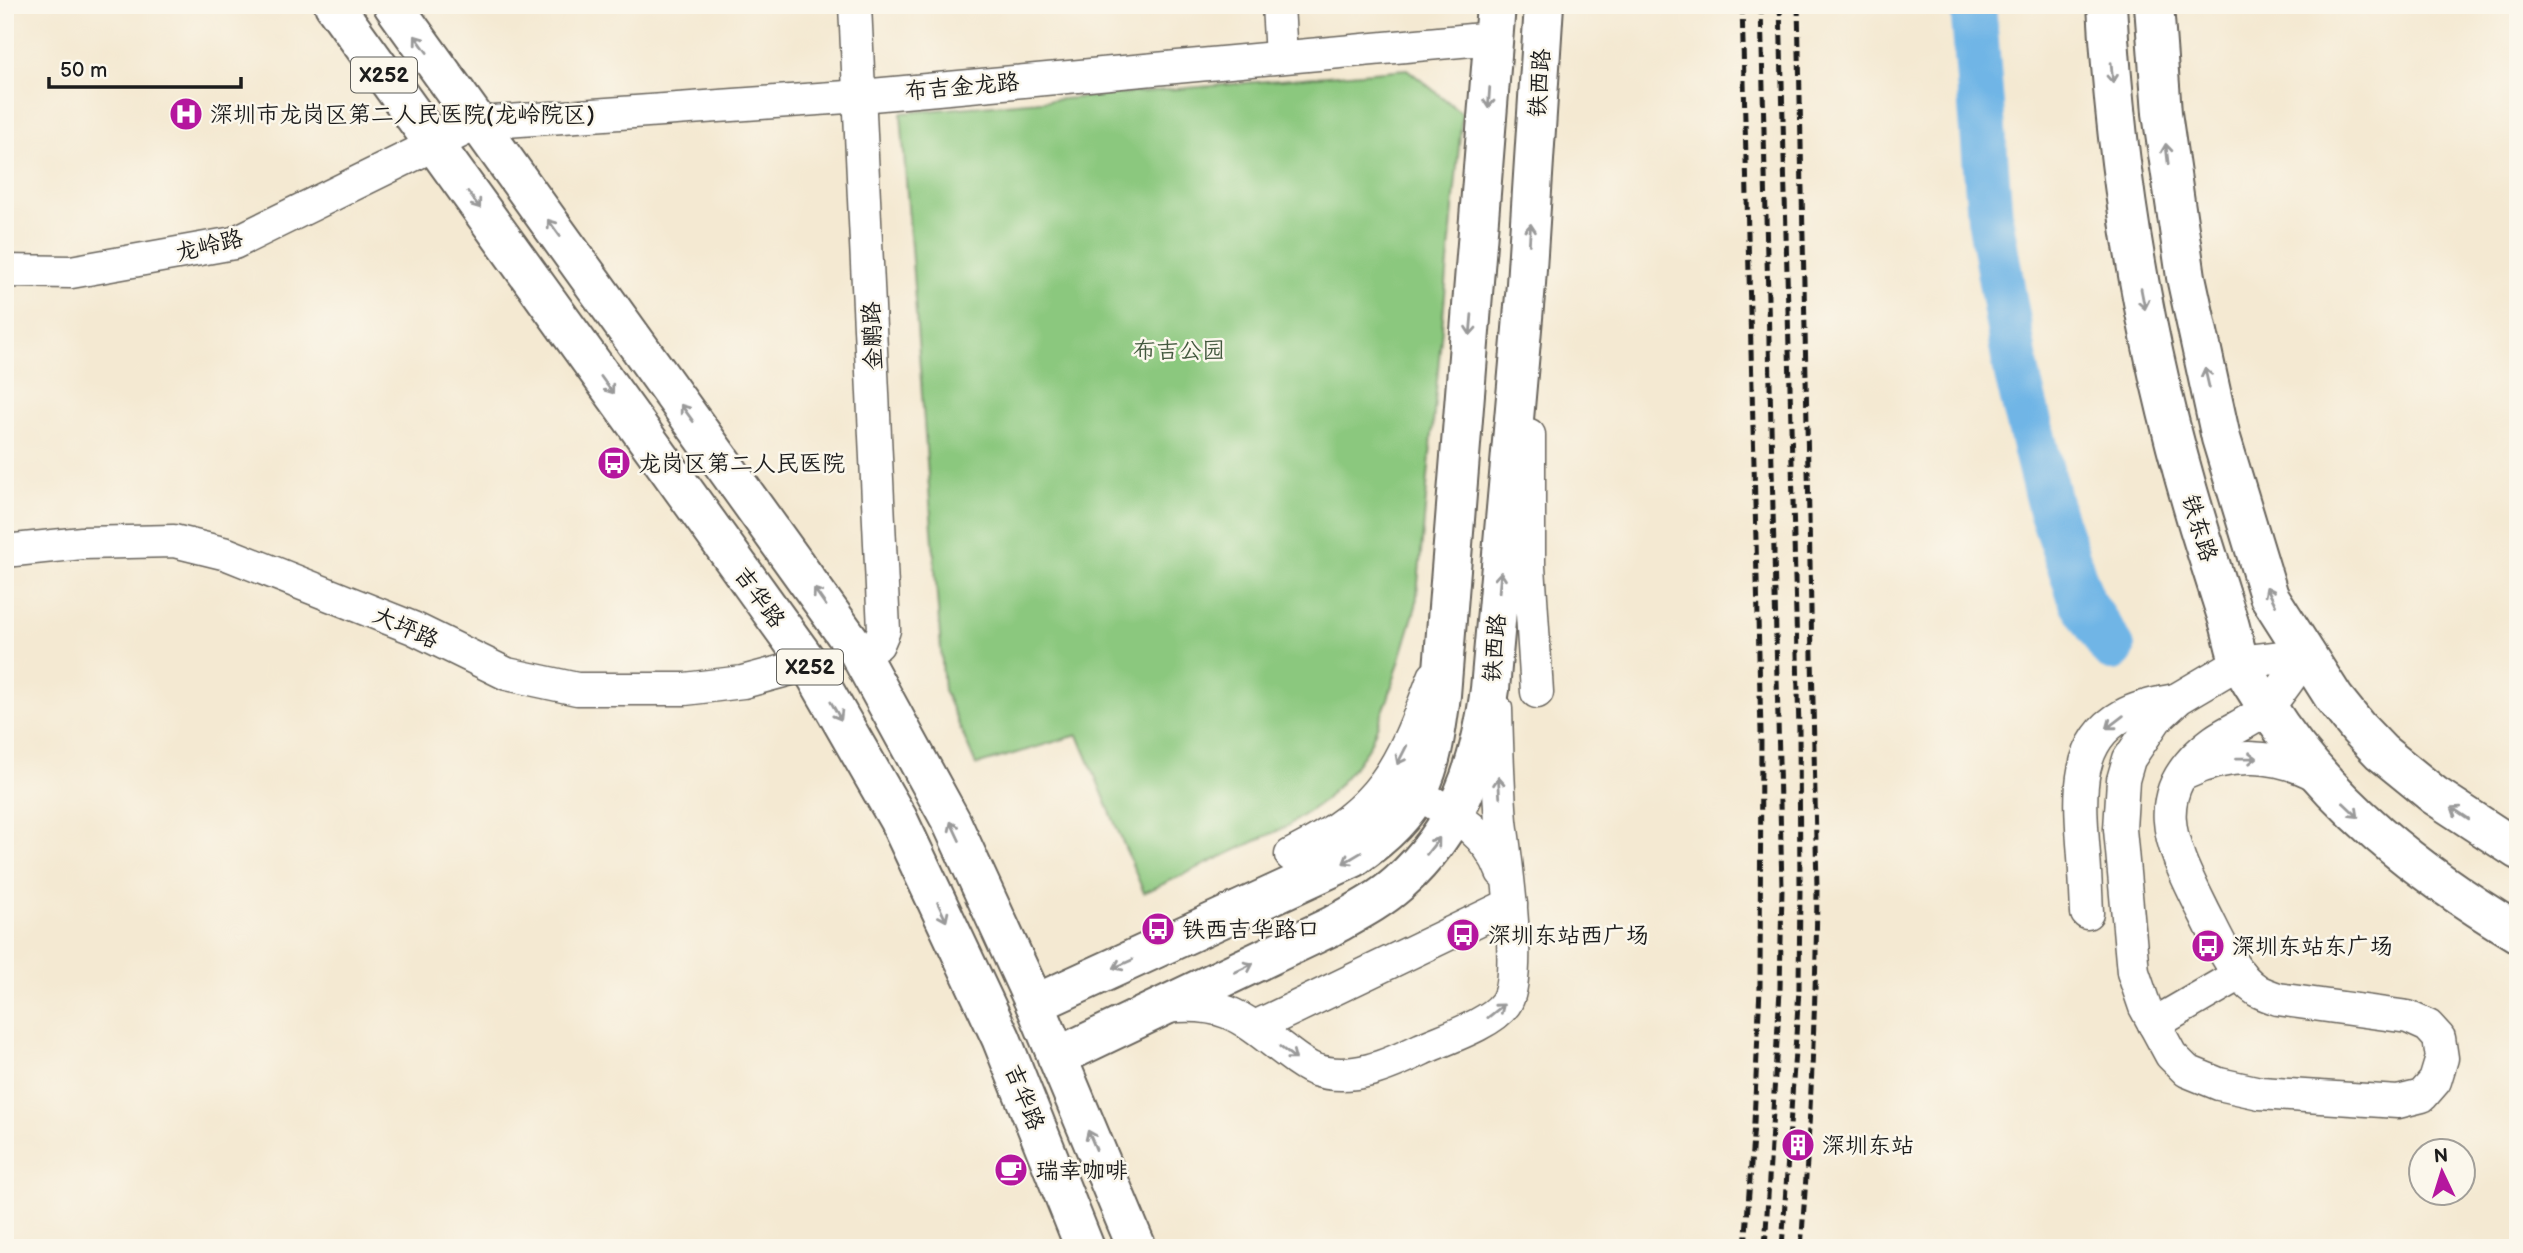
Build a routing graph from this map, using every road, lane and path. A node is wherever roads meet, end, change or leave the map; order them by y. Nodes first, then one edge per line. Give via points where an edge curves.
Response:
1 (334, 5) edge
2 (393, 5) edge
3 (855, 5) edge
4 (1278, 5) edge
5 (1544, 5) edge
6 (2107, 5) edge
7 (2154, 5) edge
8 (1494, 22) edge
9 (1281, 57) junction
10 (861, 96) junction
11 (478, 123) junction
12 (435, 144) junction
13 (5, 271) edge
14 (1526, 284) junction
15 (5, 551) edge
16 (1494, 645) junction
17 (1445, 646) junction
18 (859, 653) junction
19 (2306, 654) junction
20 (2240, 662) junction
21 (809, 664) junction
22 (1537, 692) dead end
23 (2179, 698) junction
24 (2267, 708) junction
25 (2181, 775) junction
26 (2322, 778) junction
27 (1418, 794) junction
28 (1454, 815) junction
29 (2518, 850) edge
30 (1291, 855) dead end
31 (1511, 904) junction
32 (2087, 913) dead end
33 (2518, 933) edge
34 (2240, 974) junction
35 (1035, 1004) junction
36 (1160, 1008) junction
37 (2154, 1024) junction
38 (1255, 1027) junction
39 (1058, 1057) junction
40 (1085, 1248) edge
41 (1137, 1248) edge

1 - 12 main road, 吉华路 / X252
11 -> 2 main road, 吉华路 / X252
3 - 10 street, 金鹏路
4 - 9 street
14 -> 5 main road, 铁西路
6 -> 20 main road, 铁东路 via 2127,202 2155,356 2180,463
19 -> 7 main road, 铁东路 via 2269,596 2205,371 2173,195
8 - 9 street, 布吉金龙路
8 -> 17 main road
9 - 10 street, 布吉金龙路
10 - 11 street, 布吉金龙路
10 - 18 street, 金鹏路 via 884,630 878,644
11 - 12 street, 布吉金龙路
18 -> 11 main road, 吉华路 / X252
12 - 13 street, 龙岭路 via 234,243 71,272
12 -> 21 main road, 吉华路 / X252
16 -> 14 main road, 铁西路
14 - 22 street via 1528,519
15 - 21 street, 大坪路 via 82,543 187,544 227,554 412,628 507,674 577,689 684,689 743,682
16 - 28 main road, 铁西路 via 1482,745
31 -> 16 street via 1499,781
17 - 27 main road via 1437,729
17 -> 30 street via 1410,738 1377,796 1340,828
35 -> 18 main road, 吉华路 / X252 via 943,806
19 - 20 street
19 - 24 street
29 -> 19 main road, 铁东路 via 2434,795 2381,752 2334,698
20 - 23 street
20 - 24 main road, 铁东路
21 -> 40 main road, 吉华路 / X252 via 904,831 1002,1038
23 -> 32 street via 2122,716 2088,753 2080,796
23 - 37 street via 2155,719 2129,759 2120,801 2133,972
24 - 25 street via 2213,742
24 - 26 main road, 铁东路
25 -> 26 street via 2217,761 2258,758 2301,766
25 - 34 street via 2170,806 2177,858
26 -> 33 main road, 铁东路 via 2380,836 2443,885
27 - 28 street
27 -> 35 main road via 1390,831 1353,858
28 - 31 street via 1492,849
36 -> 28 main road, 铁西路 via 1369,905 1422,859
31 - 38 street
38 -> 31 street via 1303,1064 1345,1074 1387,1065 1481,1022 1499,1011 1508,997
34 - 37 street
34 - 37 street via 2258,991 2278,999 2407,1017 2428,1026 2439,1038 2442,1058 2435,1081 2422,1096 2398,1102 2260,1093 2187,1071 2171,1055
35 - 39 main road, 吉华路 / X252
36 - 38 street via 1221,1008
36 - 39 main road, 铁西路
41 -> 39 main road, 吉华路 / X252

